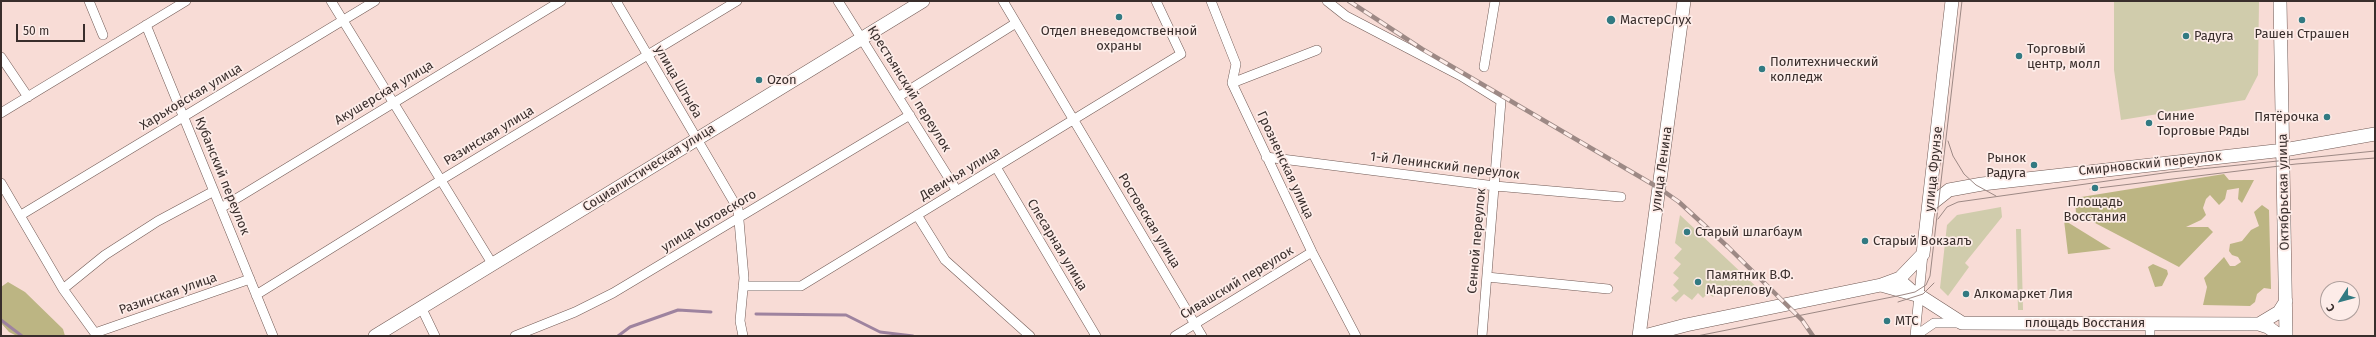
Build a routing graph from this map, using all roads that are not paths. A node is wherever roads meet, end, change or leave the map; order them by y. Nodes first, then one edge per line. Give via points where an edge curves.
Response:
1 (89, 1) edge
2 (186, 1) edge
3 (331, 1) edge
4 (375, 1) edge
5 (562, 1) edge
6 (616, 1) edge
7 (737, 1) edge
8 (838, 1) edge
9 (923, 1) edge
10 (1003, 1) edge
11 (1156, 1) edge
12 (1211, 1) edge
13 (1327, 1) edge
14 (1495, 1) edge
15 (1684, 1) edge
16 (1952, 1) edge
17 (2280, 1) edge
18 (343, 20) junction
19 (1016, 23) junction
20 (146, 26) junction
21 (103, 35) dead end
22 (862, 38) junction
23 (1317, 50) dead end
24 (647, 55) junction
25 (1, 57) edge
26 (1484, 67) dead end
27 (1232, 83) junction
28 (28, 97) junction
29 (898, 97) junction
30 (394, 103) junction
31 (1, 113) edge
32 (910, 115) junction
33 (184, 117) junction
34 (1073, 120) junction
35 (2375, 134) edge
36 (696, 139) junction
37 (2284, 150) junction
38 (1266, 156) junction
39 (996, 167) junction
40 (441, 180) junction
41 (1, 184) edge
42 (1495, 186) junction
43 (214, 191) junction
44 (957, 191) junction
45 (1621, 197) dead end
46 (1930, 205) junction
47 (220, 208) junction
48 (21, 215) junction
49 (917, 215) junction
50 (739, 218) junction
51 (1312, 252) junction
52 (1923, 254) junction
53 (493, 265) junction
54 (1487, 277) junction
55 (1900, 278) junction
56 (250, 279) junction
57 (1881, 285) junction
58 (743, 286) junction
59 (63, 289) junction
60 (1608, 289) dead end
61 (256, 295) junction
62 (1920, 296) junction
63 (2286, 301) junction
64 (422, 309) junction
65 (1962, 323) junction
66 (1194, 324) junction
67 (2259, 324) junction
68 (2150, 330) edge
69 (96, 335) edge
70 (272, 336) edge
71 (375, 336) edge
72 (435, 336) edge
73 (515, 336) edge
74 (743, 336) edge
75 (1030, 336) edge
76 (1096, 336) edge
77 (1175, 336) edge
78 (1202, 336) edge
79 (1356, 336) edge
80 (1482, 336) edge
81 (1639, 336) edge
82 (1644, 336) edge
83 (1915, 336) edge
84 (1920, 336) edge
85 (2280, 336) edge
86 (2286, 336) edge

1 - 21 street
2 - 20 street
3 - 18 street
4 - 18 street, Харьковская улица
5 - 30 street, Акушерская улица
6 - 24 street, улица Штыба
7 - 24 street, Разинская улица
8 - 22 street, Крестьянский переулок
9 - 22 main road, Социалистическая улица
10 - 19 street, Ростовская улица
11 - 34 street, Девичья улица via 1181,54
12 - 27 street via 1236,64
13 - 42 street, Сенной переулок via 1346,16 1461,76 1501,101
14 - 26 street
15 - 81 main road, улица Ленина
16 - 46 main road, улица Фрунзе
17 - 37 main road, Октябрьская улица
18 - 30 street
18 - 33 street, Харьковская улица
19 - 29 street
19 - 34 street, Ростовская улица
20 - 28 street
20 - 33 street, Кубанский переулок
22 - 29 street, Крестьянский переулок
22 - 36 main road, Социалистическая улица
23 - 27 street
24 - 36 street, улица Штыба
24 - 40 street, Разинская улица
25 - 28 street
27 - 38 street, Грозненская улица
28 - 31 street
29 - 32 street, Крестьянский переулок
30 - 40 street
30 - 47 street, Акушерская улица
32 - 44 street, Крестьянский переулок
32 - 50 street, улица Котовского
33 - 43 street, Кубанский переулок
33 - 48 street, Харьковская улица
34 - 39 street, Девичья улица
34 - 66 street, Ростовская улица
35 - 37 main road, Смирновский переулок
36 - 50 street, улица Штыба via 738,209
36 - 53 main road, Социалистическая улица
37 - 46 main road, Смирновский переулок via 1982,184 1949,190
37 - 63 main road, Октябрьская улица
38 - 42 street, 1-й Ленинский переулок
38 - 51 street, Грозненская улица
39 - 44 street, Девичья улица
39 - 76 street, Слесарная улица
40 - 53 street
40 - 61 street, Разинская улица
41 - 48 street
42 - 45 street, 1-й Ленинский переулок
42 - 54 street, Сенной переулок
43 - 47 street, Кубанский переулок
43 - 59 street via 158,221 105,255
44 - 49 street, Девичья улица
46 - 52 main road, улица Фрунзе
47 - 56 street, Кубанский переулок
48 - 59 street
49 - 58 street, Девичья улица via 801,286
49 - 75 street via 945,260
50 - 58 street, улица Штыба
50 - 73 street, улица Котовского via 613,293 575,312
51 - 66 street, Сивашский переулок
51 - 79 street, Грозненская улица
52 - 55 main road
52 - 62 street, улица Фрунзе
53 - 64 main road, Социалистическая улица
54 - 60 street
54 - 80 street, Сенной переулок
55 - 57 main road
55 - 62 street
56 - 61 street, Кубанский переулок
56 - 69 street, Разинская улица
57 - 62 main road
57 - 82 main road
58 - 74 street, улица Штыба via 740,321
59 - 69 street
61 - 70 street, Кубанский переулок
62 - 65 main road
62 - 83 street, улица Фрунзе
63 - 67 main road via 2279,312
63 - 86 main road, Октябрьская улица
64 - 71 main road, Социалистическая улица
64 - 72 street
65 - 68 main road, площадь Восстания
65 - 84 street via 1934,323 1921,332
66 - 77 street, Сивашский переулок
66 - 78 street, Ростовская улица
67 - 68 main road, площадь Восстания
67 - 85 main road, площадь Восстания

